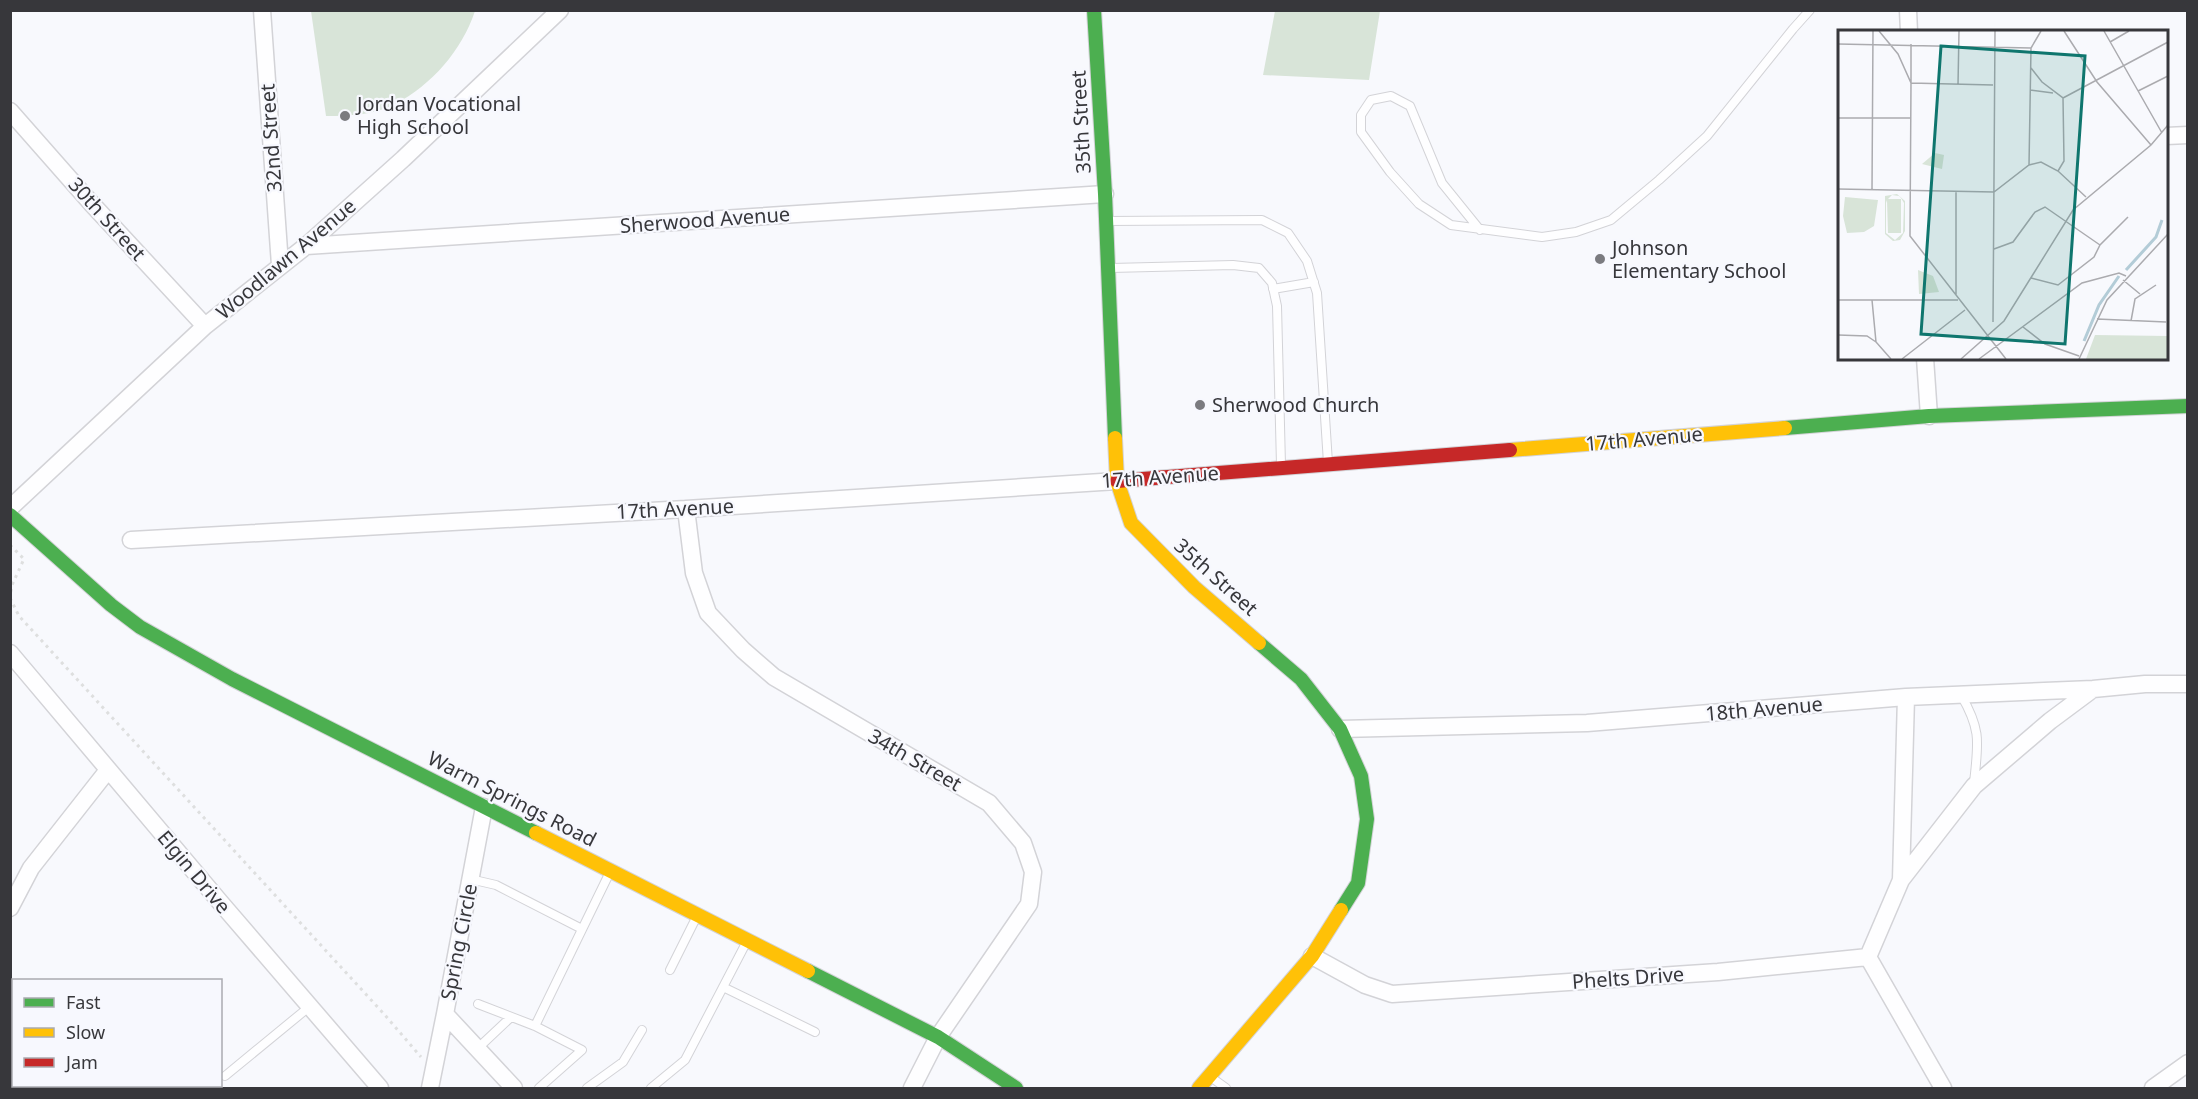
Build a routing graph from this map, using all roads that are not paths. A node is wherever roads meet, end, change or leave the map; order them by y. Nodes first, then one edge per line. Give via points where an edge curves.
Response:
1 (262, 10) edge
2 (560, 10) edge
3 (1094, 10) edge
4 (1810, 10) edge
5 (1908, 10) edge
6 (1909, 30) edge
7 (10, 111) edge
8 (2187, 135) edge
9 (2168, 136) edge
10 (1105, 194) junction
11 (1106, 221) junction
12 (1480, 230) junction
13 (306, 246) junction
14 (280, 265) junction
15 (1108, 268) junction
16 (1314, 282) junction
17 (1273, 289) junction
18 (205, 326) junction
19 (1925, 360) edge
20 (2187, 406) edge
21 (1929, 416) junction
22 (1329, 464) junction
23 (1281, 467) junction
24 (1117, 481) junction
25 (10, 508) edge
26 (686, 508) junction
27 (10, 515) edge
28 (131, 540) dead end
29 (10, 653) edge
30 (2187, 684) edge
31 (2093, 689) junction
32 (1961, 695) junction
33 (1906, 697) junction
34 (1340, 729) junction
35 (108, 770) junction
36 (1974, 786) junction
37 (484, 807) junction
38 (611, 871) junction
39 (470, 879) junction
40 (1901, 880) junction
41 (10, 908) edge
42 (698, 915) junction
43 (582, 929) junction
44 (748, 940) junction
45 (1312, 956) junction
46 (1868, 957) junction
47 (670, 970) dead end
48 (723, 987) junction
49 (478, 1004) dead end
50 (309, 1007) junction
51 (445, 1014) junction
52 (511, 1017) junction
53 (535, 1026) junction
54 (642, 1030) dead end
55 (815, 1032) dead end
56 (938, 1037) junction
57 (477, 1048) junction
58 (2187, 1063) edge
59 (225, 1076) dead end
60 (1209, 1076) junction
61 (431, 1080) edge
62 (380, 1089) edge
63 (514, 1089) edge
64 (539, 1089) edge
65 (587, 1089) edge
66 (651, 1089) edge
67 (912, 1089) edge
68 (1016, 1089) edge
69 (1199, 1089) edge
70 (1226, 1089) edge
71 (1943, 1089) edge
72 (2153, 1089) edge

1 - 14 street, 32nd Street
2 - 13 street, Woodlawn Avenue
3 - 10 street, 35th Street
4 - 12 lane via 1707,136 1611,220 1576,232 1542,237
5 - 6 street
7 - 18 street, 30th Street
8 - 9 street
10 - 11 street, 35th Street
10 - 13 street, Sherwood Avenue
11 - 15 street, 35th Street
11 - 16 lane via 1262,220 1288,233 1307,261
12 - 12 lane via 1451,225 1419,204 1390,172 1361,132 1361,115 1371,100 1391,96 1410,106 1442,183
13 - 14 street, Woodlawn Avenue
14 - 18 street, Woodlawn Avenue
15 - 17 lane via 1259,268
15 - 24 street, 35th Street
16 - 17 lane
16 - 22 lane
17 - 23 lane via 1277,306
18 - 25 street, Woodlawn Avenue
19 - 21 street
20 - 21 street, 17th Avenue
21 - 22 street, 17th Avenue
22 - 23 street, 17th Avenue
23 - 24 street, 17th Avenue
24 - 26 street, 17th Avenue
24 - 34 street, 35th Street via 1131,523 1194,587 1301,679
26 - 28 street, 17th Avenue
26 - 56 street, 34th Street via 694,573 708,613 743,650 774,677 989,804 1023,843 1033,872 1029,904
27 - 37 street, Warm Springs Road via 140,627 232,679
29 - 35 street, Elgin Drive
30 - 31 street, 18th Avenue
31 - 32 street, 18th Avenue
31 - 36 street
32 - 33 street, 18th Avenue
32 - 36 lane via 1977,729
33 - 34 street, 18th Avenue via 1587,723
33 - 40 street
34 - 45 street, 35th Street via 1361,776 1367,819 1358,883
35 - 41 street via 31,868
35 - 50 street, Elgin Drive
36 - 40 street
37 - 38 street, Warm Springs Road
37 - 39 street, Spring Circle
38 - 42 street, Warm Springs Road
38 - 43 lane
39 - 43 lane via 496,885
39 - 51 street, Spring Circle
40 - 46 street
42 - 44 street, Warm Springs Road
42 - 47 lane
43 - 53 lane
44 - 48 lane
44 - 56 street, Warm Springs Road
45 - 46 street, Phelts Drive via 1365,985 1392,994 1718,972
45 - 60 street, 35th Street
46 - 71 street
48 - 55 lane
48 - 66 lane via 684,1060
49 - 52 lane
50 - 59 lane
50 - 62 street, Elgin Drive
51 - 57 street, Spring Circle
51 - 61 street
52 - 53 lane
52 - 57 lane
53 - 64 lane via 582,1050
54 - 65 lane via 623,1062
56 - 67 street
56 - 68 street, Warm Springs Road
57 - 63 street, Spring Circle
58 - 72 street
60 - 69 street, 35th Street
60 - 70 lane

